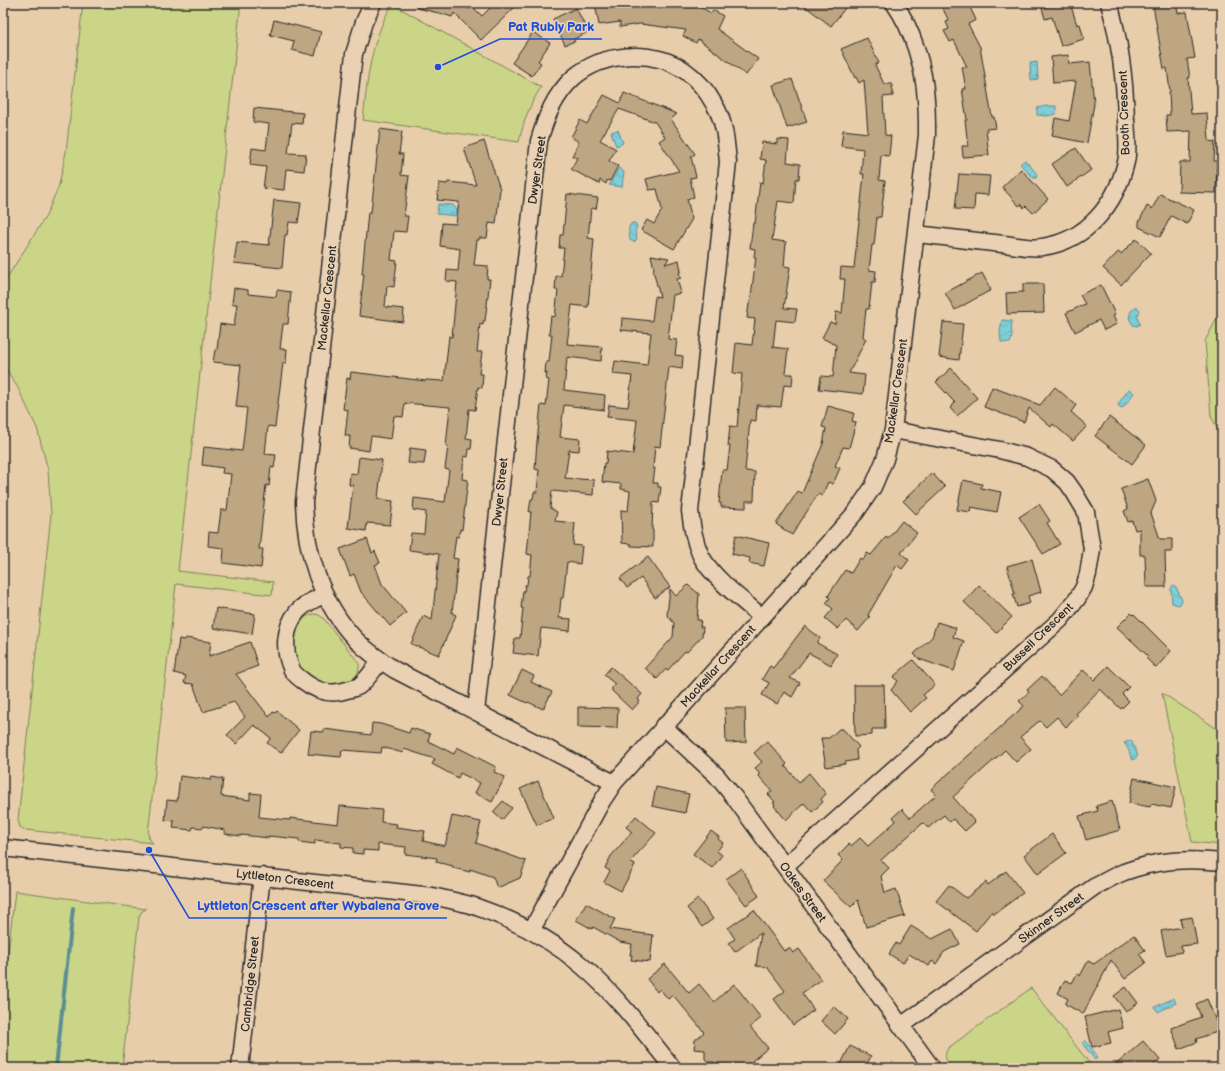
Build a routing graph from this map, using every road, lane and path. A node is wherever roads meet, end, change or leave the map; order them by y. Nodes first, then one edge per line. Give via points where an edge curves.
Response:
1 (373, 3) edge
2 (894, 3) edge
3 (1109, 3) edge
4 (916, 234) junction
5 (893, 430) junction
6 (325, 594) junction
7 (762, 617) junction
8 (380, 660) junction
9 (476, 712) junction
10 (663, 726) junction
11 (614, 782) junction
12 (3, 848) edge
13 (1222, 862) edge
14 (785, 866) junction
15 (262, 876) junction
16 (531, 931) junction
17 (901, 1026) junction
18 (240, 1068) edge
19 (673, 1068) edge
20 (932, 1068) edge

1 - 6 street, Mackellar Crescent via 354,54 304,502 309,551
2 - 4 street, Mackellar Crescent via 911,34 921,66 926,99 927,134
3 - 4 street, Booth Crescent via 1125,85 1126,161 1114,196 1100,216 1072,238 1041,248
4 - 5 street, Mackellar Crescent
5 - 7 street, Mackellar Crescent via 876,480 856,512
5 - 14 street, Bussell Crescent via 1000,450 1027,457 1052,469 1074,492 1086,512 1092,549 1088,574 1077,600 1060,620
6 - 8 street, Mackellar Crescent via 342,623 356,640
6 - 8 street via 298,611 287,630 286,652 296,676 313,688 325,692 343,692 358,686
7 - 9 street, Dwyer Street via 721,581 707,565 693,535 690,511 728,162 726,137 717,108 702,85 685,71 655,59 613,57 592,65 574,78 555,100 539,141
7 - 10 street, Mackellar Crescent
8 - 9 street, Mackellar Crescent
9 - 11 street, Mackellar Crescent
10 - 11 street, Mackellar Crescent
10 - 14 street, Oakes Street via 717,776
11 - 16 street, Mackellar Crescent
12 - 15 street, Lyttleton Crescent
13 - 17 street, Skinner Street via 1197,859 1169,861 1123,873 1094,887
14 - 17 street, Oakes Street
15 - 16 street, Lyttleton Crescent via 432,896 473,906
15 - 18 street, Cambridge Street
16 - 19 street, Lyttleton Crescent via 580,964 609,992
17 - 20 street, Oakes Street

